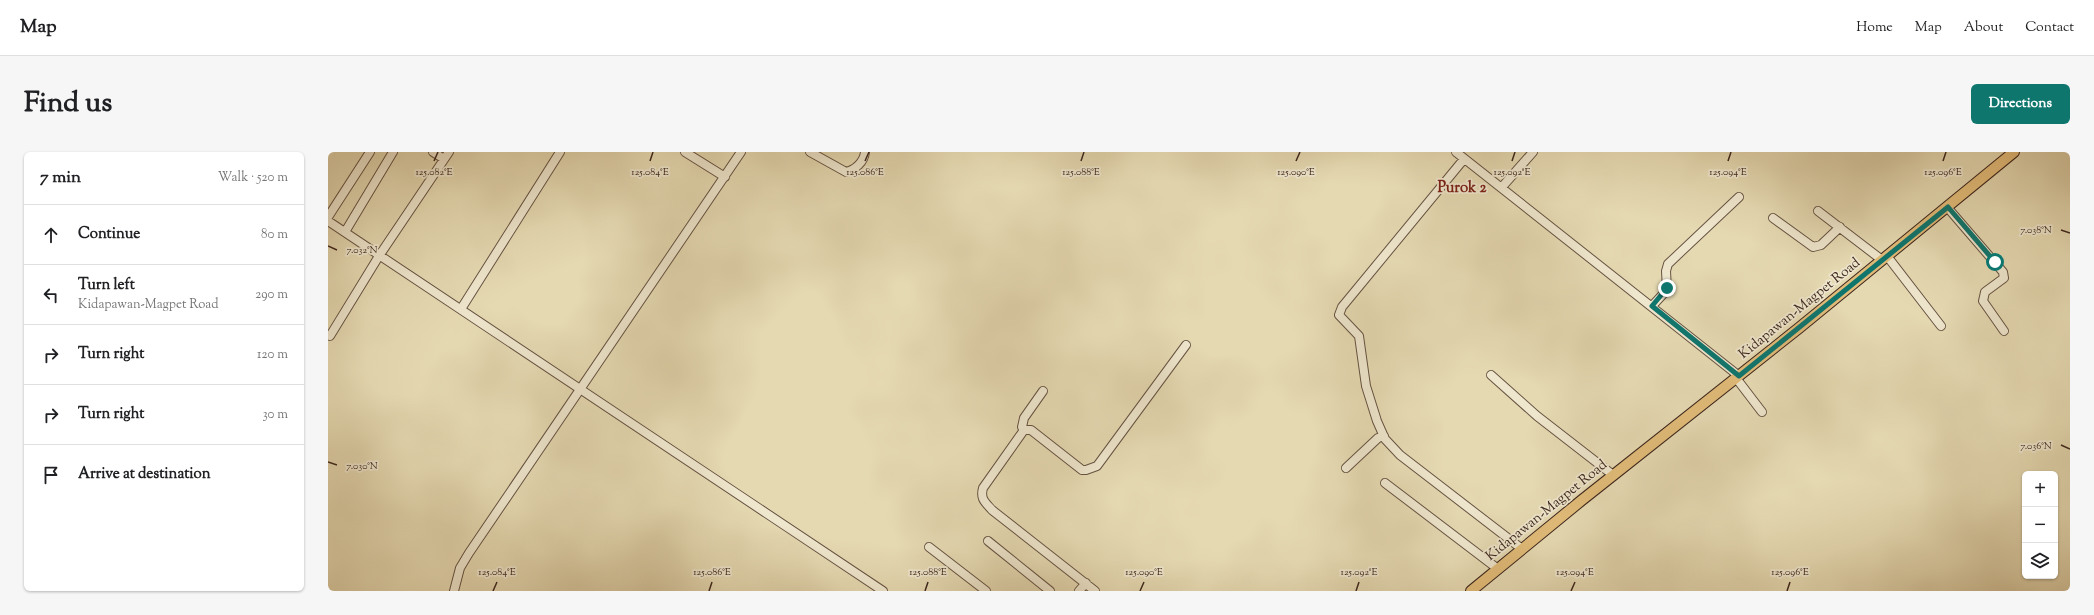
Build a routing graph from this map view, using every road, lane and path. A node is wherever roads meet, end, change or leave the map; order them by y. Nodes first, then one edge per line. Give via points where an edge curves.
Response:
1 (370, 152) edge
2 (393, 152) edge
3 (433, 152) edge
4 (560, 152) edge
5 (685, 152) edge
6 (741, 152) edge
7 (810, 152) edge
8 (865, 152) edge
9 (1456, 152) edge
10 (1533, 152) edge
11 (2014, 152) edge
12 (447, 155) edge
13 (1464, 159) junction
14 (725, 177) junction
15 (1502, 187) junction
16 (1739, 197) dead end
17 (1948, 207) junction
18 (1818, 211) dead end
19 (328, 217) edge
20 (1773, 218) dead end
21 (328, 221) edge
22 (1840, 227) junction
23 (345, 232) junction
24 (380, 256) junction
25 (1885, 258) junction
26 (1652, 306) junction
27 (461, 309) junction
28 (1941, 326) dead end
29 (2004, 331) dead end
30 (330, 336) dead end
31 (1186, 345) dead end
32 (1491, 375) dead end
33 (1737, 377) junction
34 (579, 389) junction
35 (1043, 391) dead end
36 (1762, 412) dead end
37 (1024, 430) junction
38 (1384, 436) junction
39 (1346, 468) dead end
40 (1613, 475) junction
41 (1385, 483) dead end
42 (988, 541) dead end
43 (929, 547) dead end
44 (1522, 549) junction
45 (1498, 569) junction
46 (1086, 583) junction
47 (454, 591) edge
48 (883, 591) edge
49 (986, 591) edge
50 (1050, 591) edge
51 (1079, 591) edge
52 (1095, 591) edge
53 (1471, 591) edge

1 - 19 street
2 - 23 street
3 - 12 street
4 - 27 street
5 - 14 street
6 - 14 street
7 - 8 street via 846,172 863,160
9 - 13 street
10 - 15 street
11 - 17 main road, Kidapawan-Magpet Road
12 - 24 street
13 - 15 street
13 - 38 street via 1339,311 1340,318 1359,336 1366,386
14 - 34 street
15 - 26 street
16 - 26 street via 1668,264 1667,290
17 - 25 main road, Kidapawan-Magpet Road
17 - 29 street via 2003,272 2004,278 1985,292 1983,301 1986,309
18 - 22 street
20 - 22 street via 1813,247 1821,245
21 - 23 street
22 - 25 street
23 - 24 street
24 - 27 street
24 - 30 street
25 - 28 street
25 - 33 main road, Kidapawan-Magpet Road
26 - 33 street
27 - 34 street
31 - 37 street via 1097,466 1086,470 1078,468 1031,430
32 - 40 street via 1537,416
33 - 36 street
33 - 40 main road, Kidapawan-Magpet Road
34 - 47 street via 469,553 460,568
34 - 48 street
35 - 37 street via 1024,418
37 - 46 street via 983,488 982,500 1025,537
38 - 39 street via 1378,438
38 - 44 street via 1400,455
40 - 44 main road, Kidapawan-Magpet Road
41 - 45 street
42 - 50 street
43 - 49 street
44 - 45 main road, Kidapawan-Magpet Road
45 - 53 main road, Kidapawan-Magpet Road
46 - 51 street
46 - 52 street

